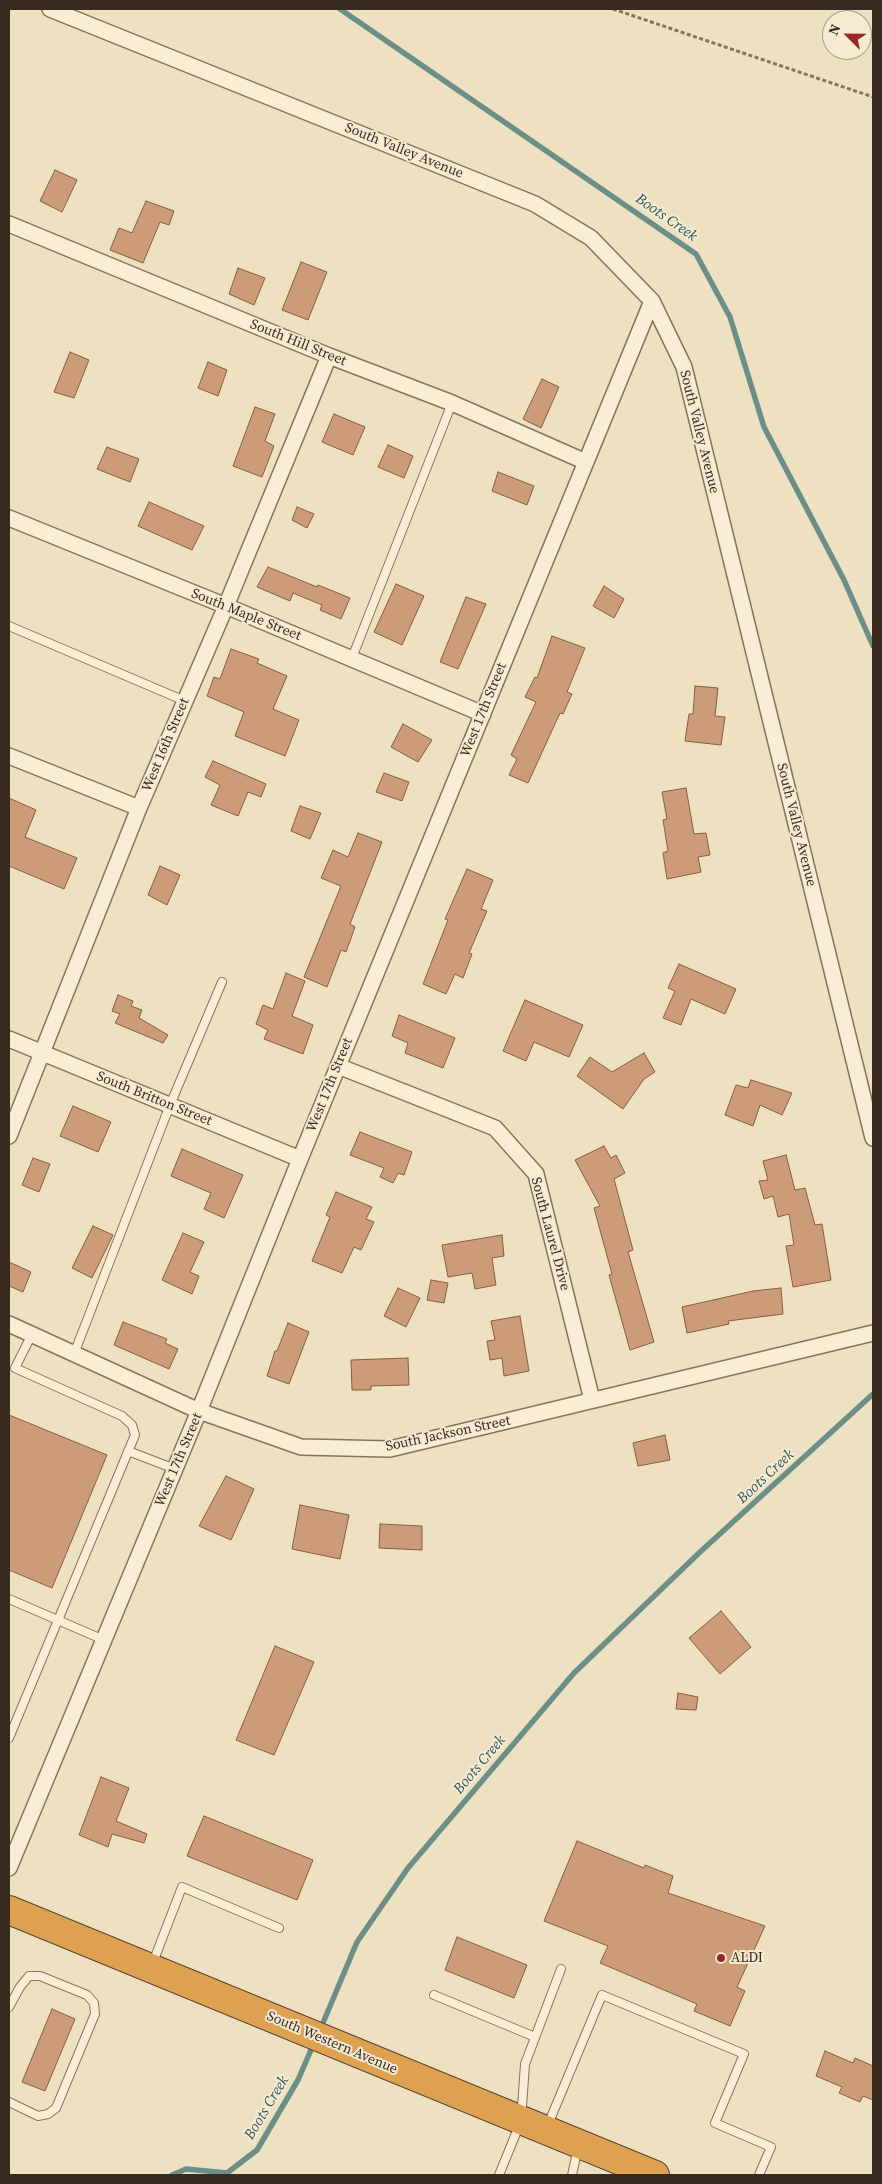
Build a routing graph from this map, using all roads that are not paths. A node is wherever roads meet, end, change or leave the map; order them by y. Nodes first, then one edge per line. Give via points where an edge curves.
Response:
1 (50, 9) edge
2 (9, 224) edge
3 (652, 301) junction
4 (329, 356) junction
5 (452, 403) junction
6 (586, 462) junction
7 (9, 518) edge
8 (226, 606) junction
9 (9, 626) edge
10 (352, 658) junction
11 (185, 701) junction
12 (483, 714) junction
13 (9, 756) edge
14 (139, 808) junction
15 (222, 982) dead end
16 (9, 1039) edge
17 (42, 1052) junction
18 (338, 1066) junction
19 (170, 1105) junction
20 (9, 1136) edge
21 (873, 1138) edge
22 (300, 1159) junction
23 (9, 1324) edge
24 (873, 1333) edge
25 (32, 1334) junction
26 (74, 1354) junction
27 (12, 1367) edge
28 (592, 1400) junction
29 (200, 1411) junction
30 (128, 1451) junction
31 (175, 1469) junction
32 (9, 1599) edge
33 (58, 1620) junction
34 (104, 1640) junction
35 (11, 1729) edge
36 (9, 1738) edge
37 (9, 1868) edge
38 (9, 1910) edge
39 (280, 1928) dead end
40 (150, 1969) junction
41 (561, 1969) dead end
42 (434, 1996) dead end
43 (9, 2007) edge
44 (535, 2037) junction
45 (9, 2102) edge
46 (533, 2126) junction
47 (579, 2145) junction
48 (499, 2175) edge
49 (572, 2175) edge
50 (654, 2175) edge
51 (759, 2175) edge

1 - 3 street, South Valley Avenue via 535,204 591,238
2 - 4 street, South Hill Street
3 - 6 street, West 17th Street
3 - 21 street, South Valley Avenue via 684,367
4 - 5 street, South Hill Street
4 - 8 street, West 16th Street
5 - 6 street, South Hill Street
5 - 10 lane
6 - 12 street, West 17th Street
7 - 8 street, South Maple Street
8 - 10 street, South Maple Street
8 - 11 street, West 16th Street
9 - 11 lane
10 - 12 street, South Maple Street
11 - 14 street, West 16th Street
12 - 18 street, West 17th Street
13 - 14 street
14 - 17 street, West 16th Street
15 - 19 lane
16 - 17 street, South Britton Street
17 - 19 street, South Britton Street
17 - 20 street, West 16th Street
18 - 22 street, West 17th Street
18 - 28 street, South Laurel Drive via 495,1128 536,1174
19 - 22 street, South Britton Street
19 - 26 lane
22 - 29 street, West 17th Street
23 - 25 street, South Jackson Street
24 - 28 street, South Jackson Street
25 - 26 street, South Jackson Street
25 - 27 lane
26 - 29 street, South Jackson Street
27 - 30 lane via 122,1416 132,1425 135,1434
28 - 29 street, South Jackson Street via 390,1449 301,1447
29 - 31 street, West 17th Street
30 - 31 lane
30 - 33 lane
31 - 34 street, West 17th Street
32 - 33 lane
33 - 34 lane
33 - 35 lane
34 - 37 street, West 17th Street
35 - 36 lane
38 - 40 highway, South Western Avenue
39 - 40 lane via 182,1887
40 - 46 highway, South Western Avenue
41 - 44 lane
42 - 44 lane
43 - 45 lane via 29,1976 40,1976 86,1995 94,2003 95,2014 56,2108 38,2116
44 - 46 lane via 525,2064
46 - 47 highway, South Western Avenue
46 - 48 lane
46 - 51 lane via 602,1994 744,2054 715,2123 771,2147
47 - 49 lane
47 - 50 highway, South Western Avenue

